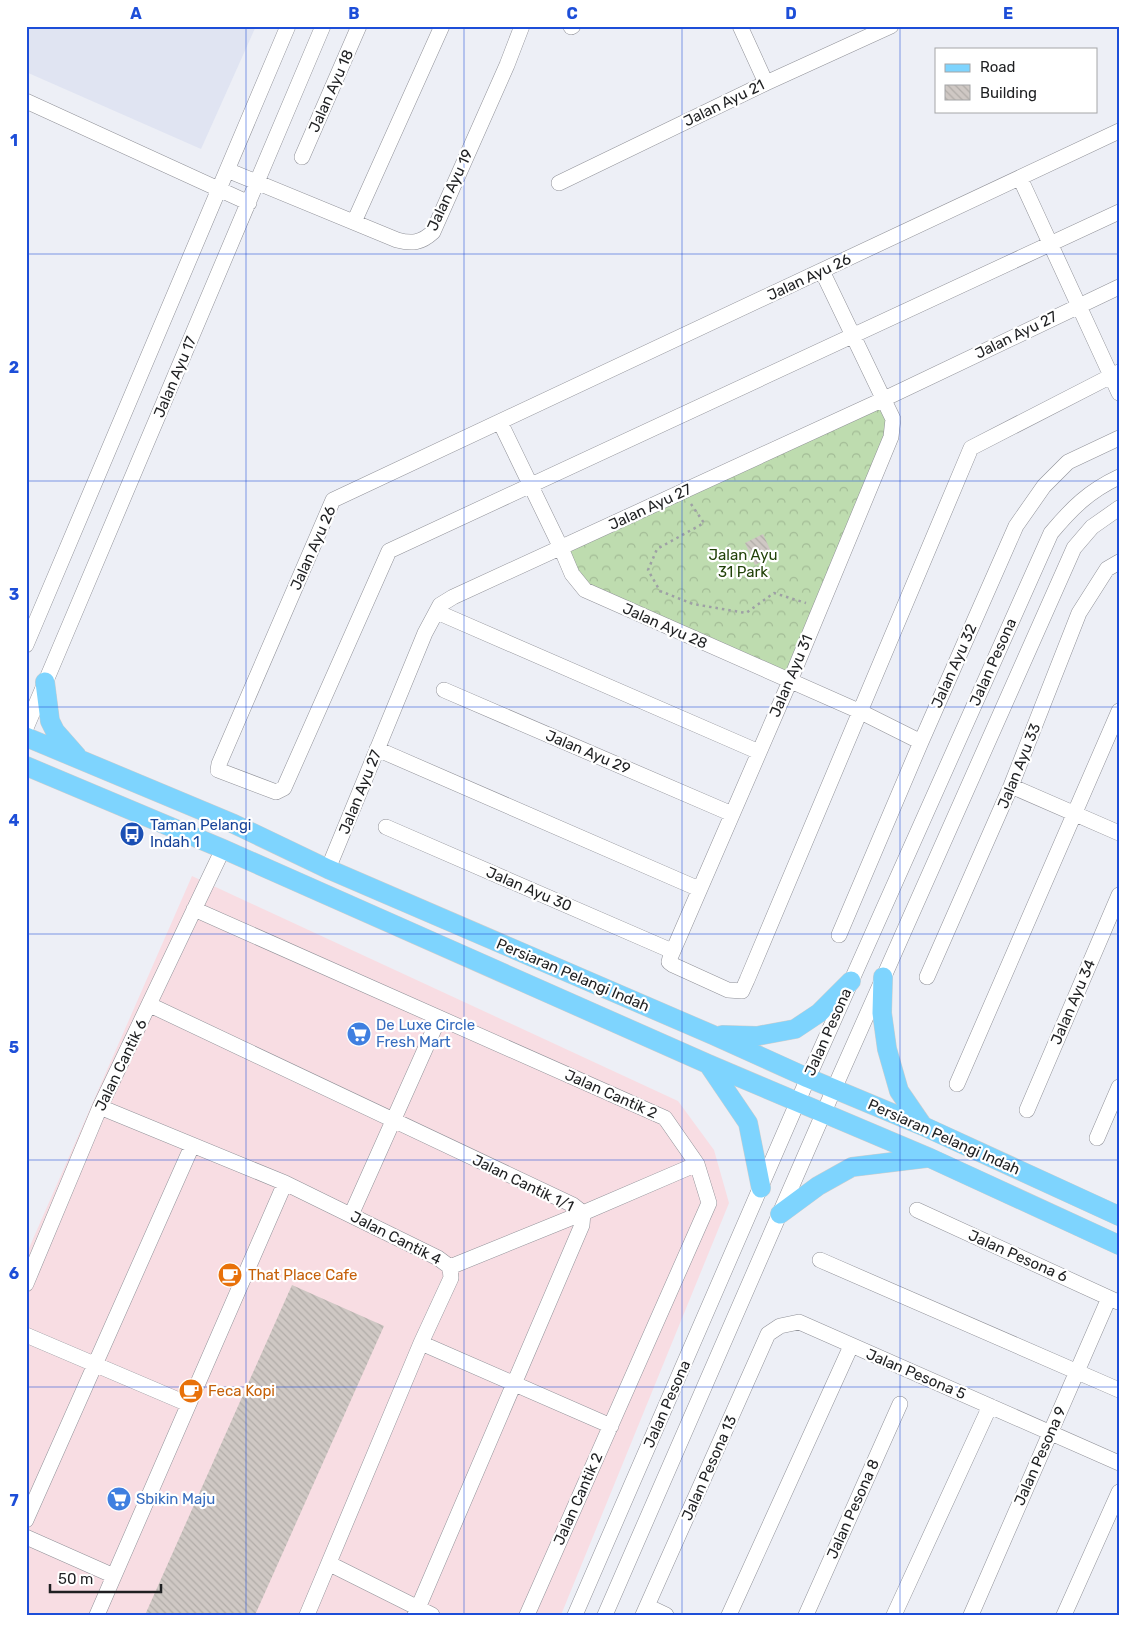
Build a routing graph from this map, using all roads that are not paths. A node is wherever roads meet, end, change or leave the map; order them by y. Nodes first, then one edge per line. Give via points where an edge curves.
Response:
1 (288, 26) edge
2 (323, 26) edge
3 (359, 26) edge
4 (442, 26) edge
5 (522, 26) edge
6 (740, 26) edge
7 (891, 26) edge
8 (766, 83) junction
9 (26, 101) edge
10 (1119, 131) edge
11 (302, 157) dead end
12 (227, 170) junction
13 (1020, 178) junction
14 (257, 182) junction
15 (559, 182) dead end
16 (219, 189) junction
17 (249, 203) junction
18 (1119, 212) edge
19 (354, 222) junction
20 (1050, 245) junction
21 (822, 271) junction
22 (1119, 287) edge
23 (1078, 305) junction
24 (852, 335) junction
25 (1115, 374) edge
26 (1119, 393) edge
27 (884, 399) junction
28 (500, 422) junction
29 (1119, 438) edge
30 (1119, 478) edge
31 (530, 485) junction
32 (1119, 508) edge
33 (561, 548) junction
34 (1119, 562) edge
35 (437, 612) junction
36 (26, 645) edge
37 (790, 681) junction
38 (45, 682) junction
39 (444, 690) dead end
40 (1119, 711) edge
41 (861, 712) junction
42 (26, 728) edge
43 (26, 737) edge
44 (921, 742) junction
45 (377, 749) junction
46 (759, 752) junction
47 (79, 759) junction
48 (26, 766) edge
49 (1011, 786) junction
50 (732, 814) junction
51 (1074, 814) junction
52 (218, 818) junction
53 (386, 827) dead end
54 (1119, 833) edge
55 (223, 848) junction
56 (328, 869) junction
57 (699, 889) junction
58 (1119, 895) edge
59 (194, 910) junction
60 (839, 935) dead end
61 (671, 954) junction
62 (883, 977) junction
63 (927, 977) dead end
64 (851, 981) junction
65 (150, 1005) junction
66 (439, 1018) junction
67 (713, 1035) junction
68 (708, 1064) junction
69 (808, 1078) junction
70 (957, 1084) dead end
71 (1119, 1087) edge
72 (834, 1089) junction
73 (798, 1103) junction
74 (100, 1107) junction
75 (1027, 1110) dead end
76 (824, 1114) junction
77 (393, 1120) junction
78 (923, 1126) junction
79 (1097, 1138) dead end
80 (192, 1146) junction
81 (930, 1158) junction
82 (697, 1164) junction
83 (285, 1183) junction
84 (761, 1188) junction
85 (917, 1210) dead end
86 (583, 1213) junction
87 (780, 1214) junction
88 (351, 1216) junction
89 (1119, 1216) edge
90 (1119, 1245) edge
91 (820, 1260) dead end
92 (450, 1267) junction
93 (26, 1284) edge
94 (1114, 1300) edge
95 (780, 1326) joint
96 (26, 1336) edge
97 (421, 1343) junction
98 (851, 1346) junction
99 (95, 1365) junction
100 (1077, 1372) junction
101 (514, 1384) junction
102 (1119, 1390) edge
103 (188, 1404) junction
104 (900, 1404) dead end
105 (990, 1406) junction
106 (611, 1426) junction
107 (1050, 1433) junction
108 (1119, 1463) edge
109 (1119, 1492) edge
110 (26, 1520) edge
111 (26, 1537) edge
112 (330, 1564) junction
113 (114, 1576) junction
114 (645, 1611) edge
115 (421, 1613) edge
116 (97, 1615) edge
117 (307, 1615) edge
118 (527, 1615) edge
119 (575, 1615) edge
120 (605, 1615) edge
121 (666, 1615) edge
122 (729, 1615) edge
123 (806, 1615) edge
124 (894, 1615) edge
125 (971, 1615) edge
126 (1064, 1615) edge

1 - 12 street
2 - 14 street, Jalan Ayu 17
3 - 11 street, Jalan Ayu 18
4 - 19 street
5 - 19 street, Jalan Ayu 19 via 433,232 412,244
6 - 8 street
7 - 8 street, Jalan Ayu 21
8 - 15 street, Jalan Ayu 21
9 - 16 street
10 - 13 street, Jalan Ayu 26
12 - 14 street, Jalan Ayu 19
12 - 16 street
13 - 20 street
13 - 21 street, Jalan Ayu 26
14 - 17 street, Jalan Ayu 17
14 - 19 street, Jalan Ayu 19
16 - 17 street
16 - 36 street
17 - 38 street, Jalan Ayu 17
18 - 20 street
20 - 23 street
20 - 24 street
21 - 24 street, Jalan Ayu 31
21 - 28 street, Jalan Ayu 26
22 - 23 street, Jalan Ayu 27
23 - 25 street
23 - 27 street, Jalan Ayu 27
24 - 27 street, Jalan Ayu 31
24 - 31 street
25 - 26 street
25 - 41 street via 971,448
27 - 33 street, Jalan Ayu 27
27 - 37 street, Jalan Ayu 31 via 893,419 891,437
28 - 31 street
28 - 31 street, Jalan Ayu 26 via 333,500 218,770 276,792 284,788 389,551
29 - 44 street, Jalan Ayu 32 via 1068,462 1044,486 1016,526
30 - 64 street, Jalan Pesona via 1104,484 1074,506 1051,533
31 - 33 street
32 - 62 street, Jalan Pesona via 1092,526 1074,548
33 - 35 street, Jalan Ayu 27 via 453,596 440,605
33 - 37 street, Jalan Ayu 28 via 572,574 584,590
34 - 49 street, Jalan Ayu 33 via 1107,569 1079,613
35 - 45 street, Jalan Ayu 27
35 - 46 street
37 - 41 street, Jalan Ayu 28
37 - 46 street, Jalan Ayu 31
38 - 42 street, Jalan Ayu 17
38 - 47 main road via 50,721
39 - 50 street, Jalan Ayu 29
40 - 51 street
41 - 44 street, Jalan Ayu 28
41 - 61 street, Jalan Ayu 30 via 742,991 728,990 669,962
43 - 47 main road, Persiaran Pelangi Indah
44 - 60 street, Jalan Ayu 32
45 - 56 street, Jalan Ayu 27
45 - 57 street
46 - 50 street, Jalan Ayu 31
47 - 52 main road, Persiaran Pelangi Indah
48 - 55 main road, Persiaran Pelangi Indah
49 - 51 street
49 - 63 street, Jalan Ayu 33
50 - 57 street, Jalan Ayu 31
51 - 54 street
51 - 70 street
52 - 55 main road via 228,837
52 - 56 main road, Persiaran Pelangi Indah
53 - 61 street, Jalan Ayu 30
55 - 59 street, Jalan Cantik 6
55 - 68 main road, Persiaran Pelangi Indah
56 - 67 main road, Persiaran Pelangi Indah
57 - 61 street, Jalan Ayu 31
58 - 75 street, Jalan Ayu 34
59 - 65 street, Jalan Cantik 6
59 - 66 street, Jalan Cantik 2
62 - 72 street, Jalan Pesona
62 - 78 main road via 882,1013 887,1049 899,1091
64 - 67 main road via 819,1013 795,1029 758,1036
64 - 69 street, Jalan Pesona
65 - 74 street, Jalan Cantik 6
65 - 77 street, Jalan Cantik 1/1
66 - 77 street
66 - 82 street, Jalan Cantik 2 via 665,1118
67 - 69 main road, Persiaran Pelangi Indah
68 - 73 main road, Persiaran Pelangi Indah
68 - 84 main road via 748,1123
69 - 72 main road, Persiaran Pelangi Indah
69 - 73 street, Jalan Pesona
71 - 79 street
72 - 76 street, Jalan Pesona
72 - 78 main road, Persiaran Pelangi Indah
73 - 76 main road, Persiaran Pelangi Indah
73 - 84 street, Jalan Pesona
74 - 80 street, Jalan Cantik 4
74 - 93 street, Jalan Cantik 6
76 - 81 main road, Persiaran Pelangi Indah
76 - 87 street, Jalan Pesona
77 - 86 street, Jalan Cantik 1/1 via 573,1205
77 - 88 street
78 - 89 main road, Persiaran Pelangi Indah
80 - 83 street, Jalan Cantik 4
80 - 99 street
81 - 87 main road via 852,1167 818,1186
81 - 90 main road, Persiaran Pelangi Indah
82 - 86 street
82 - 106 street, Jalan Cantik 2 via 709,1203
83 - 88 street, Jalan Cantik 4
83 - 103 street
84 - 119 street, Jalan Pesona
85 - 94 street, Jalan Pesona 6
86 - 92 street
86 - 101 street, Jalan Cantik 1/1 via 582,1225
87 - 120 street, Jalan Pesona
88 - 92 street, Jalan Cantik 4 via 438,1258
91 - 100 street
92 - 97 street, Jalan Cantik 4 via 451,1278
94 - 100 street, Jalan Pesona 9
95 - 98 street, Jalan Pesona 5 via 799,1322
95 - 114 street, Jalan Pesona 13 via 768,1334
96 - 99 street
97 - 101 street
97 - 112 street, Jalan Cantik 4
98 - 105 street, Jalan Pesona 5
98 - 122 street
99 - 103 street
99 - 110 street
100 - 102 street
100 - 107 street, Jalan Pesona 9
101 - 106 street
101 - 115 street, Jalan Cantik 1/1
103 - 113 street
104 - 123 street, Jalan Pesona 8
105 - 107 street, Jalan Pesona 5
105 - 124 street
106 - 118 street, Jalan Cantik 2
107 - 108 street, Jalan Pesona 5
107 - 125 street, Jalan Pesona 9
109 - 126 street
111 - 113 street
112 - 115 street
112 - 117 street, Jalan Cantik 4
113 - 116 street
114 - 121 street

